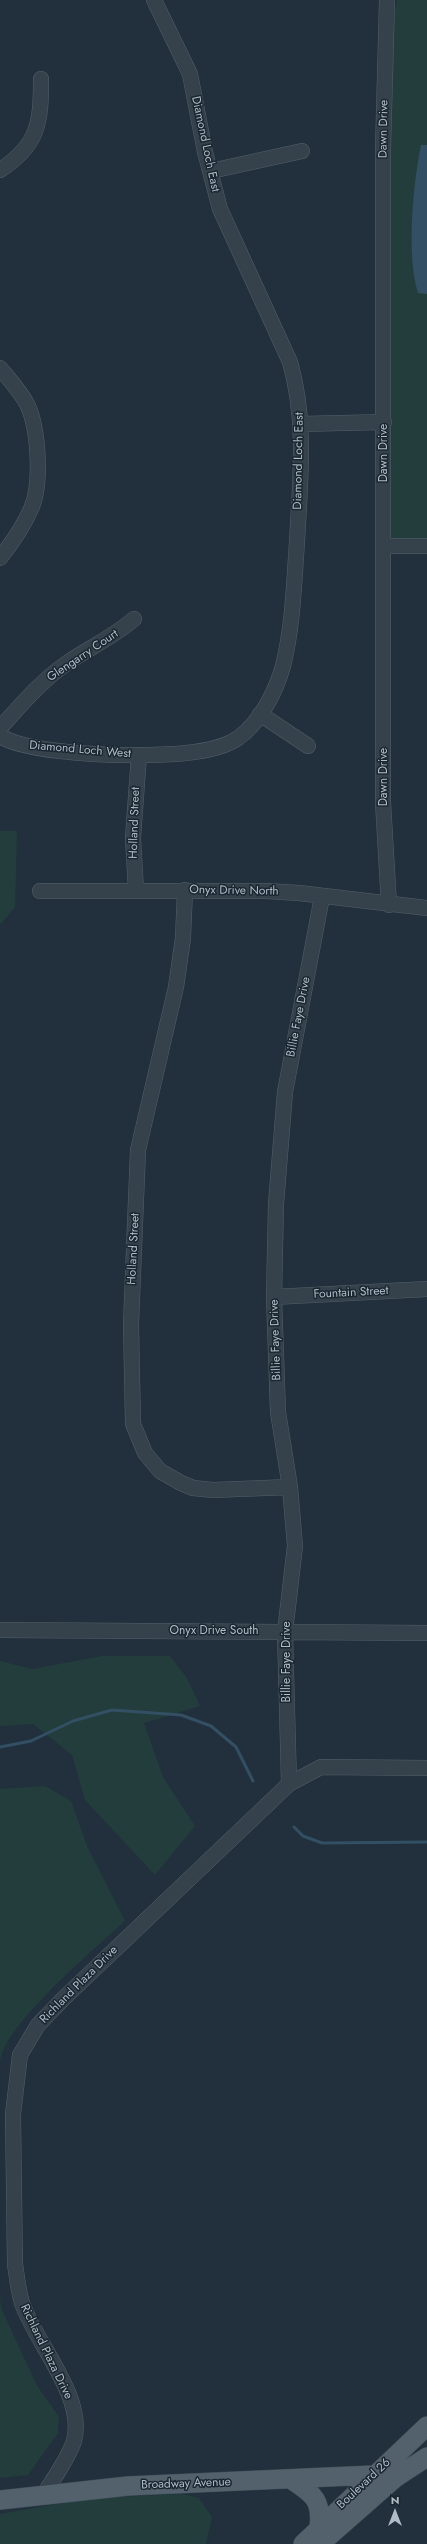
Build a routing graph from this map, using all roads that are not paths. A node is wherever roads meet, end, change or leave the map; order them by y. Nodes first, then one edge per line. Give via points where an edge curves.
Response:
1 (154, 0) edge
2 (387, 0) edge
3 (41, 79) dead end
4 (302, 151) dead end
5 (0, 170) edge
6 (211, 171) junction
7 (0, 368) edge
8 (384, 422) junction
9 (301, 424) junction
10 (383, 546) junction
11 (427, 546) edge
12 (0, 558) edge
13 (134, 620) dead end
14 (260, 714) junction
15 (0, 728) edge
16 (0, 736) edge
17 (308, 746) dead end
18 (139, 755) junction
19 (136, 890) junction
20 (185, 890) junction
21 (40, 891) dead end
22 (322, 897) junction
23 (389, 905) junction
24 (427, 908) edge
25 (427, 1289) edge
26 (274, 1297) junction
27 (290, 1486) junction
28 (0, 1630) edge
29 (285, 1632) junction
30 (427, 1633) edge
31 (427, 1768) edge
32 (289, 1784) junction
33 (427, 2426) edge
34 (427, 2457) edge
35 (373, 2475) junction
36 (292, 2480) junction
37 (44, 2494) junction
38 (0, 2500) edge
39 (319, 2536) edge
40 (303, 2544) edge

1 - 6 street, Diamond Loch East via 190,74
2 - 8 street, Dawn Drive via 383,149
3 - 5 street via 41,114 38,126 22,151
4 - 6 street
6 - 9 street, Diamond Loch East via 220,209 290,362 298,388
7 - 12 street via 28,406 35,432 37,456 35,496 31,509 15,539
8 - 9 street
8 - 10 street, Dawn Drive
9 - 14 street, Diamond Loch East via 299,500 290,622 283,667 270,699
10 - 11 street
10 - 23 street, Dawn Drive via 383,802
13 - 15 street, Glengarry Court via 112,637 48,677
14 - 17 street
14 - 18 street, Diamond Loch East via 237,739 209,749
16 - 18 street, Diamond Loch West via 30,747
18 - 19 street, Holland Street via 133,838
19 - 20 street, Onyx Drive North
19 - 21 street, Onyx Drive North
20 - 22 street, Onyx Drive North via 299,893
20 - 27 street, Holland Street via 183,938 176,987 138,1150 131,1324 133,1424 145,1453 160,1471 181,1483 214,1490
22 - 23 street, Onyx Drive North
22 - 26 street, Billie Faye Drive via 285,1092 276,1204
23 - 24 street, Onyx Drive North
25 - 26 street, Fountain Street
26 - 27 street, Billie Faye Drive via 278,1412
27 - 29 street, Billie Faye Drive via 295,1546
28 - 29 street, Onyx Drive South
29 - 30 street, Onyx Drive South
29 - 32 street, Billie Faye Drive
31 - 32 street, Richland Plaza Drive via 322,1767
32 - 37 street, Richland Plaza Drive via 63,1999 38,2025 20,2055 13,2114 15,2264 18,2285 23,2304 67,2392 76,2424 74,2441
33 - 35 main road, Boulevard 26
34 - 39 main road
35 - 36 main road, Broadway Avenue
35 - 39 main road, Boulevard 26
36 - 37 main road, Broadway Avenue via 128,2486
36 - 39 main road via 312,2495 318,2503 321,2511
37 - 38 main road, Broadway Avenue
39 - 40 main road, Boulevard 26

